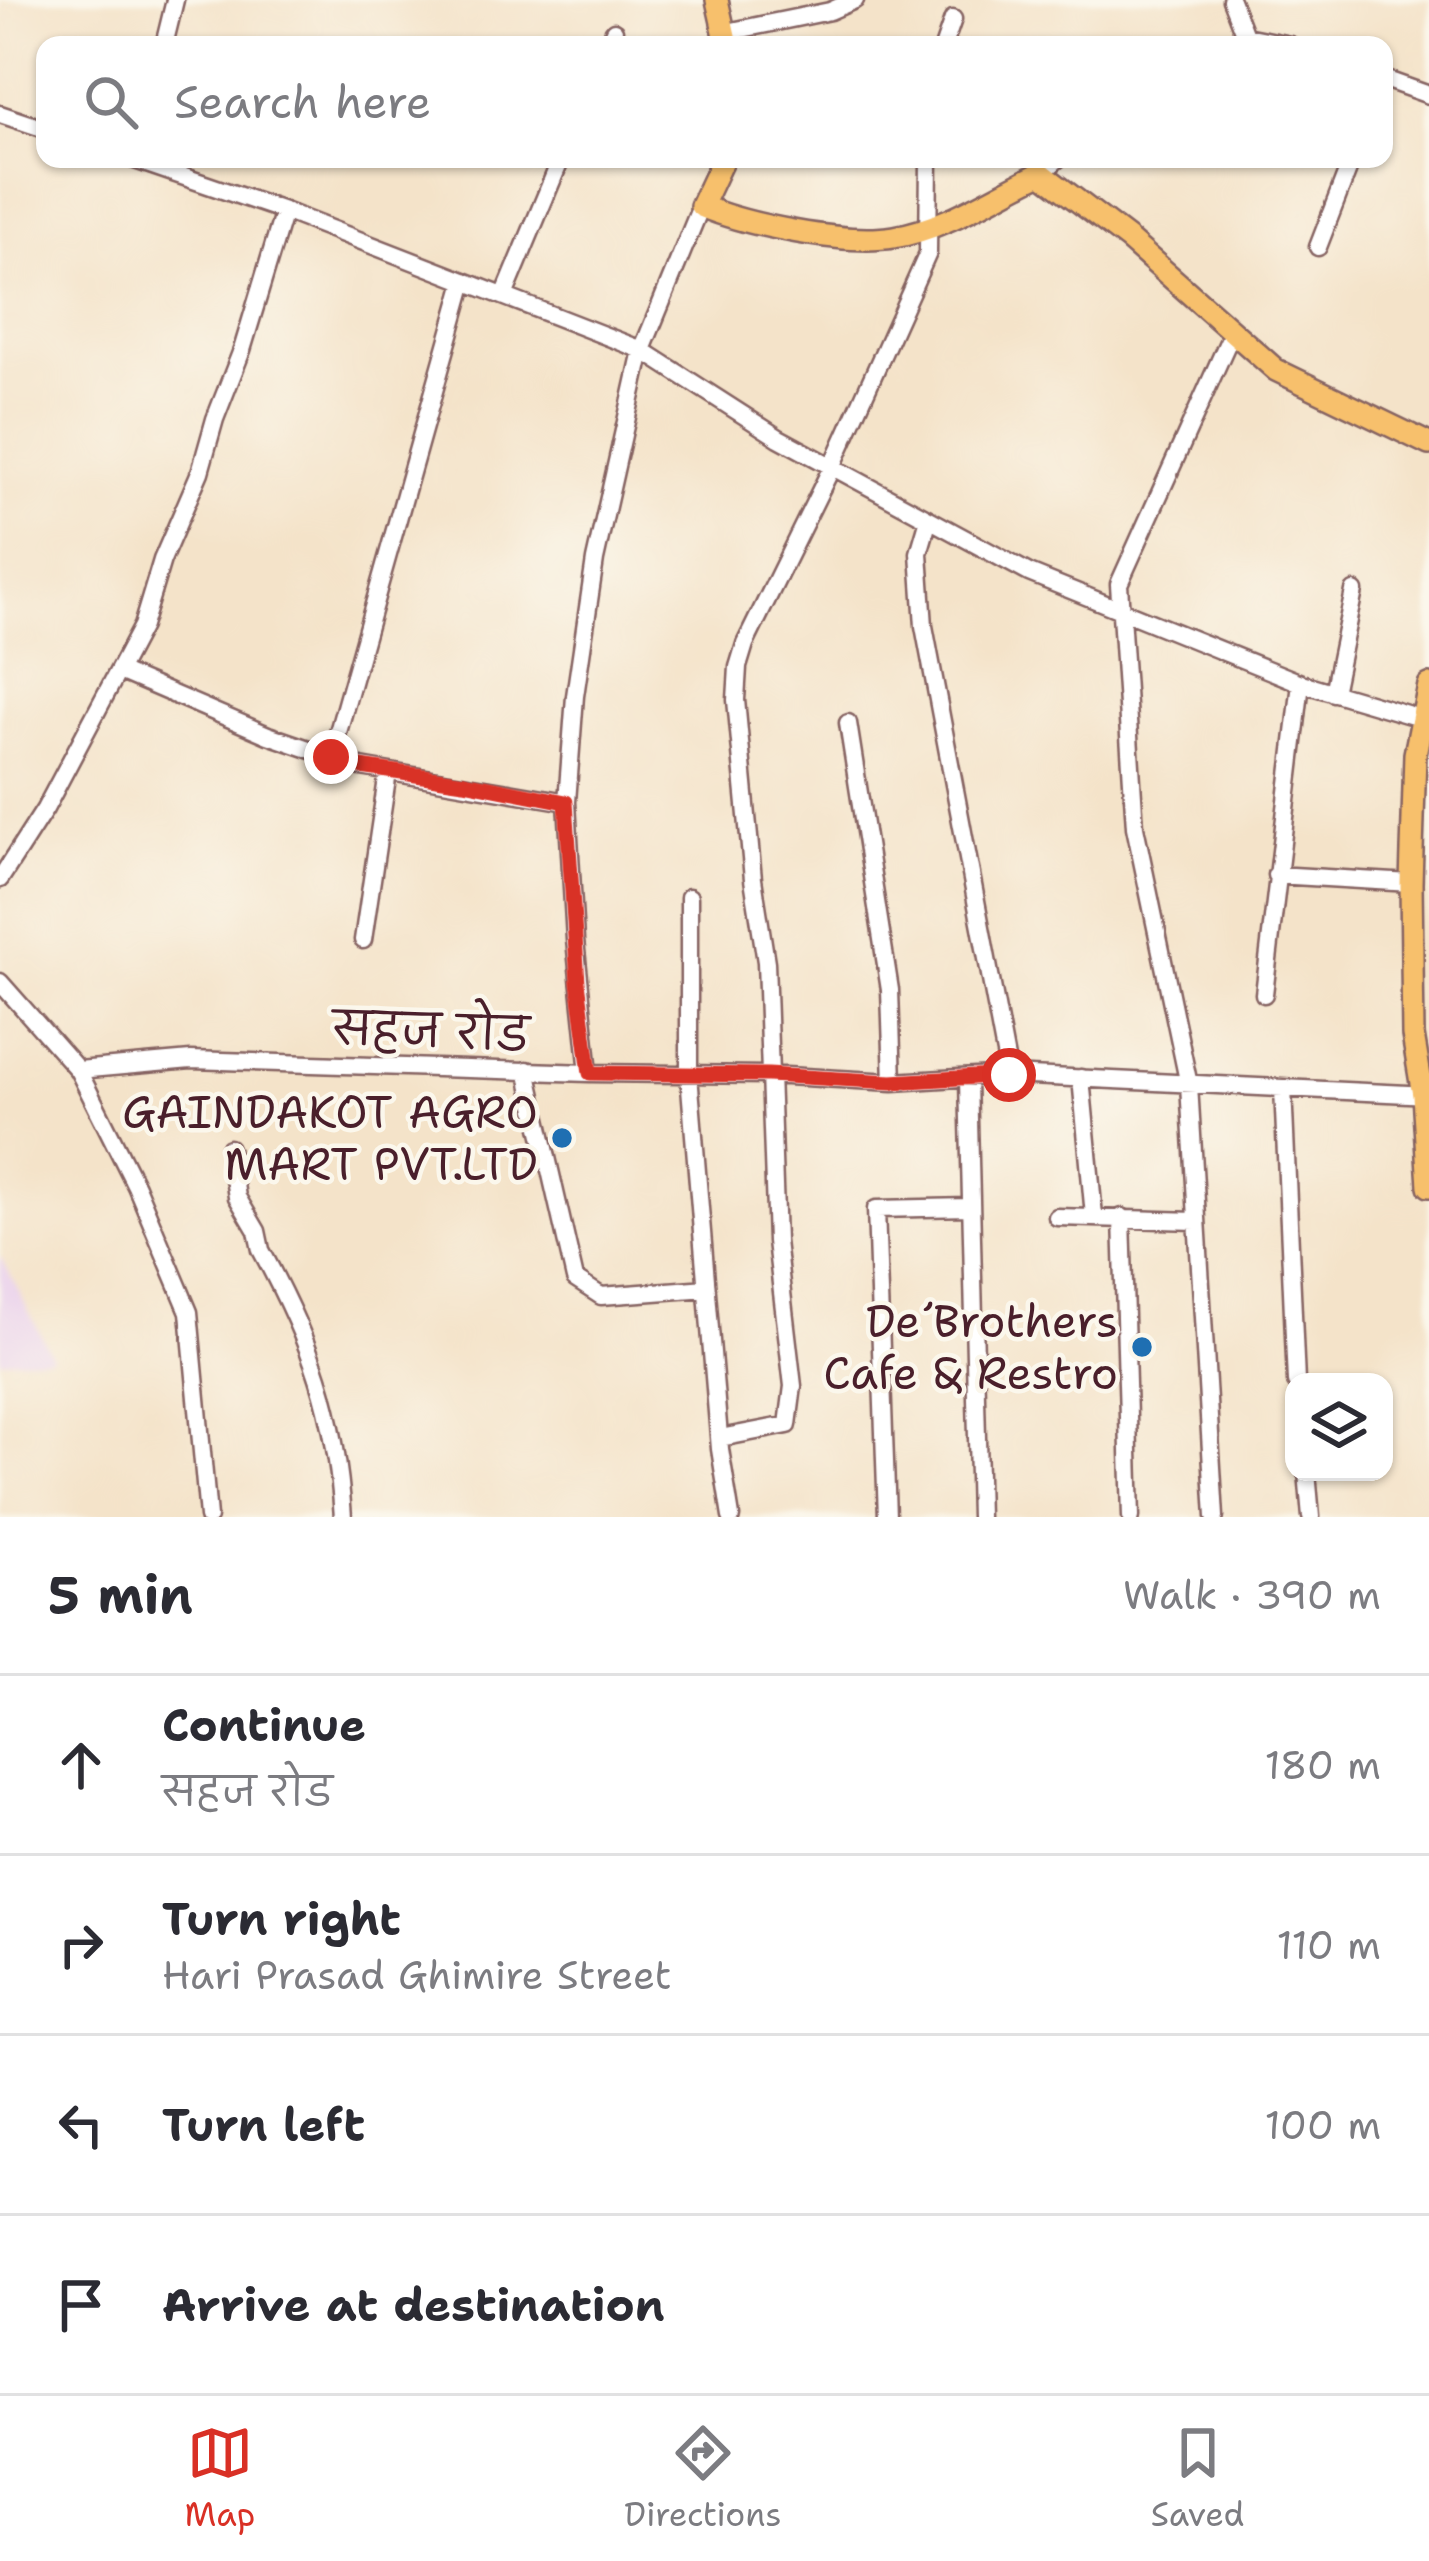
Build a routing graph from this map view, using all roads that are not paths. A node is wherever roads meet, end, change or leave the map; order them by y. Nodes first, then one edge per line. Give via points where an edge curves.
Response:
1 (175, 0) edge
2 (717, 0) edge
3 (855, 0) edge
4 (1231, 0) edge
5 (953, 19) dead end
6 (166, 36) edge
7 (726, 36) edge
8 (738, 36) edge
9 (947, 36) edge
10 (1245, 36) edge
11 (1393, 84) edge
12 (1429, 95) edge
13 (0, 114) edge
14 (36, 126) edge
15 (159, 168) edge
16 (557, 168) edge
17 (719, 168) edge
18 (928, 168) edge
19 (1045, 168) edge
20 (1051, 168) edge
21 (1349, 168) edge
22 (701, 206) junction
23 (284, 211) junction
24 (931, 226) junction
25 (1318, 247) dead end
26 (465, 281) junction
27 (504, 296) junction
28 (1232, 333) junction
29 (642, 350) junction
30 (1429, 444) edge
31 (833, 465) junction
32 (929, 519) junction
33 (1354, 591) dead end
34 (1120, 611) junction
35 (119, 671) junction
36 (1301, 682) junction
37 (1429, 685) edge
38 (1333, 693) junction
39 (1420, 718) junction
40 (848, 723) dead end
41 (331, 757) junction
42 (388, 772) junction
43 (566, 802) junction
44 (1276, 875) junction
45 (0, 879) edge
46 (1411, 883) junction
47 (689, 897) dead end
48 (363, 940) dead end
49 (0, 982) edge
50 (1264, 994) dead end
51 (78, 1070) junction
52 (527, 1070) junction
53 (590, 1073) junction
54 (689, 1075) junction
55 (768, 1075) junction
56 (1009, 1075) junction
57 (1082, 1078) junction
58 (968, 1080) junction
59 (892, 1082) junction
60 (1189, 1085) junction
61 (1283, 1088) junction
62 (1426, 1095) edge
63 (229, 1148) dead end
64 (1429, 1186) edge
65 (970, 1207) junction
66 (1094, 1216) junction
67 (1057, 1217) dead end
68 (1122, 1217) junction
69 (1196, 1221) junction
70 (707, 1288) junction
71 (1296, 1373) edge
72 (719, 1438) junction
73 (1308, 1481) edge
74 (208, 1517) edge
75 (343, 1517) edge
76 (731, 1517) edge
77 (887, 1517) edge
78 (980, 1517) edge
79 (1131, 1517) edge
80 (1215, 1517) edge
81 (1311, 1517) edge

1 - 6 street
2 - 7 main road
3 - 8 street
4 - 10 street
5 - 9 street
11 - 12 street
13 - 14 street
15 - 23 street
16 - 27 street
17 - 22 main road
18 - 24 street
19 - 24 main road
20 - 28 main road
21 - 25 street
22 - 24 main road via 735,220 864,239
22 - 29 street
23 - 26 street
23 - 35 street via 200,472
24 - 31 street via 928,253
26 - 27 street
26 - 41 street
27 - 29 street
28 - 30 main road via 1276,370
28 - 34 street via 1126,564
29 - 31 street
29 - 43 street via 595,560
31 - 32 street
31 - 55 street via 738,668 752,879 766,962
32 - 34 street
32 - 56 street via 919,553 924,626
33 - 38 street
34 - 36 street
34 - 60 street via 1135,827
35 - 41 street
35 - 45 street
36 - 38 street
36 - 44 street
37 - 39 main road
38 - 39 street
39 - 46 main road
40 - 59 street via 890,990
41 - 42 street
42 - 43 street
42 - 48 street
43 - 53 street
44 - 46 street
44 - 50 street
46 - 62 main road via 1413,1035
47 - 54 street
49 - 51 street
51 - 52 street, सहज रोड via 191,1060
51 - 74 street via 190,1312
52 - 53 street, सहज रोड
52 - 70 street via 575,1279 602,1296
53 - 54 street, सहज रोड
54 - 55 street, सहज रोड
54 - 70 street
55 - 59 street, सहज रोड
55 - 72 street via 793,1386 788,1425
56 - 57 street, सहज रोड
56 - 58 street, सहज रोड
57 - 60 street, सहज रोड
57 - 66 street
58 - 59 street, सहज रोड
58 - 65 street
60 - 61 street, सहज रोड
60 - 69 street
61 - 62 street, सहज रोड
61 - 71 street
62 - 64 main road
63 - 75 street via 237,1197 321,1376
65 - 77 street via 876,1209
65 - 78 street
66 - 67 street
66 - 68 street
68 - 69 street
68 - 79 street
69 - 80 street
70 - 72 street
72 - 76 street
73 - 81 street

